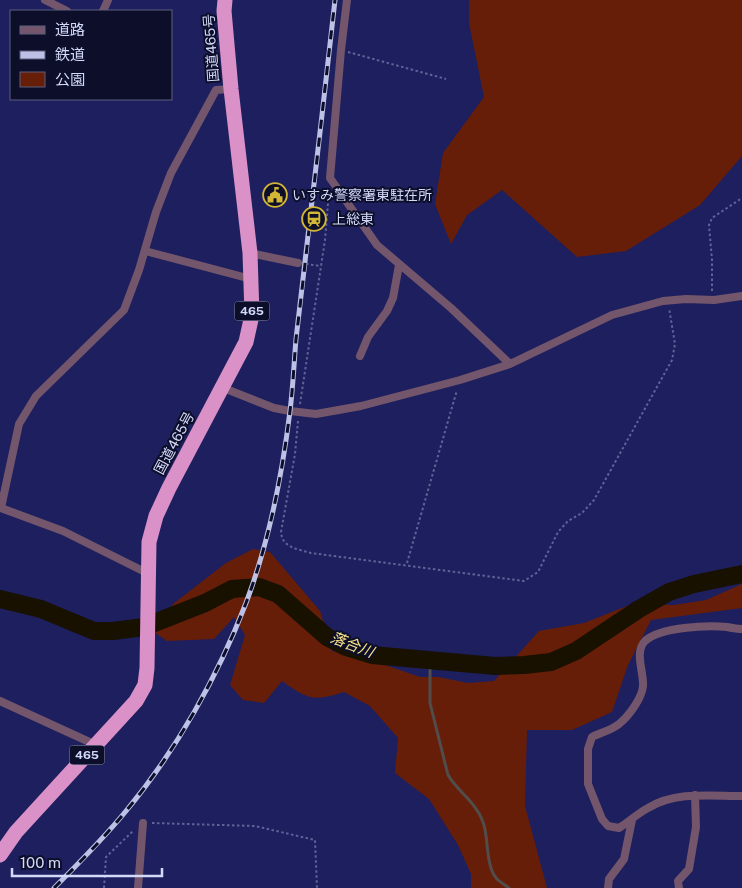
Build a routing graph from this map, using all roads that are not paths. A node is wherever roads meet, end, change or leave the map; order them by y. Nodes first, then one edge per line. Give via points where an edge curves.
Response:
1 (45, 0) edge
2 (224, 0) edge
3 (347, 0) edge
4 (65, 10) edge
5 (231, 88) junction
6 (145, 250) junction
7 (250, 254) junction
8 (298, 263) road end
9 (399, 265) junction
10 (251, 279) junction
11 (742, 296) edge
12 (360, 356) dead end
13 (510, 364) junction
14 (221, 387) junction
15 (147, 572) junction
16 (742, 629) edge
17 (0, 701) edge
18 (96, 746) junction
19 (695, 795) junction
20 (742, 796) edge
21 (632, 820) junction
22 (143, 823) road end
23 (0, 854) edge
24 (138, 888) edge
25 (608, 888) edge
26 (679, 888) edge

1 - 4 street
2 - 5 highway, 国道465号 / 465
3 - 9 street via 330,178 377,245
5 - 6 street via 216,90 171,173
5 - 7 highway, 国道465号 / 465
6 - 10 street
6 - 15 street via 124,310 36,396 19,424 1,508 63,531
7 - 8 street
7 - 10 highway, 国道465号 / 465
9 - 12 street via 387,311 368,337
9 - 13 street via 451,308
10 - 14 highway, 国道465号 / 465 via 252,314 246,342
11 - 13 street via 668,301 612,314
13 - 14 street via 361,406 316,414 274,408
14 - 15 highway, 国道465号 / 465 via 156,516 148,542
15 - 18 highway, 国道465号 / 465 via 145,684 136,701
16 - 21 street via 691,628 666,632 645,642 640,652 643,688 637,703 619,724 592,737 588,749 588,784 602,820 608,826 619,828
17 - 18 street
18 - 23 highway, 国道465号 / 465 via 16,832
19 - 20 street
19 - 21 street via 673,798 648,808
19 - 26 street via 696,827 689,869 678,881
21 - 25 street via 624,859 609,879
22 - 24 street

